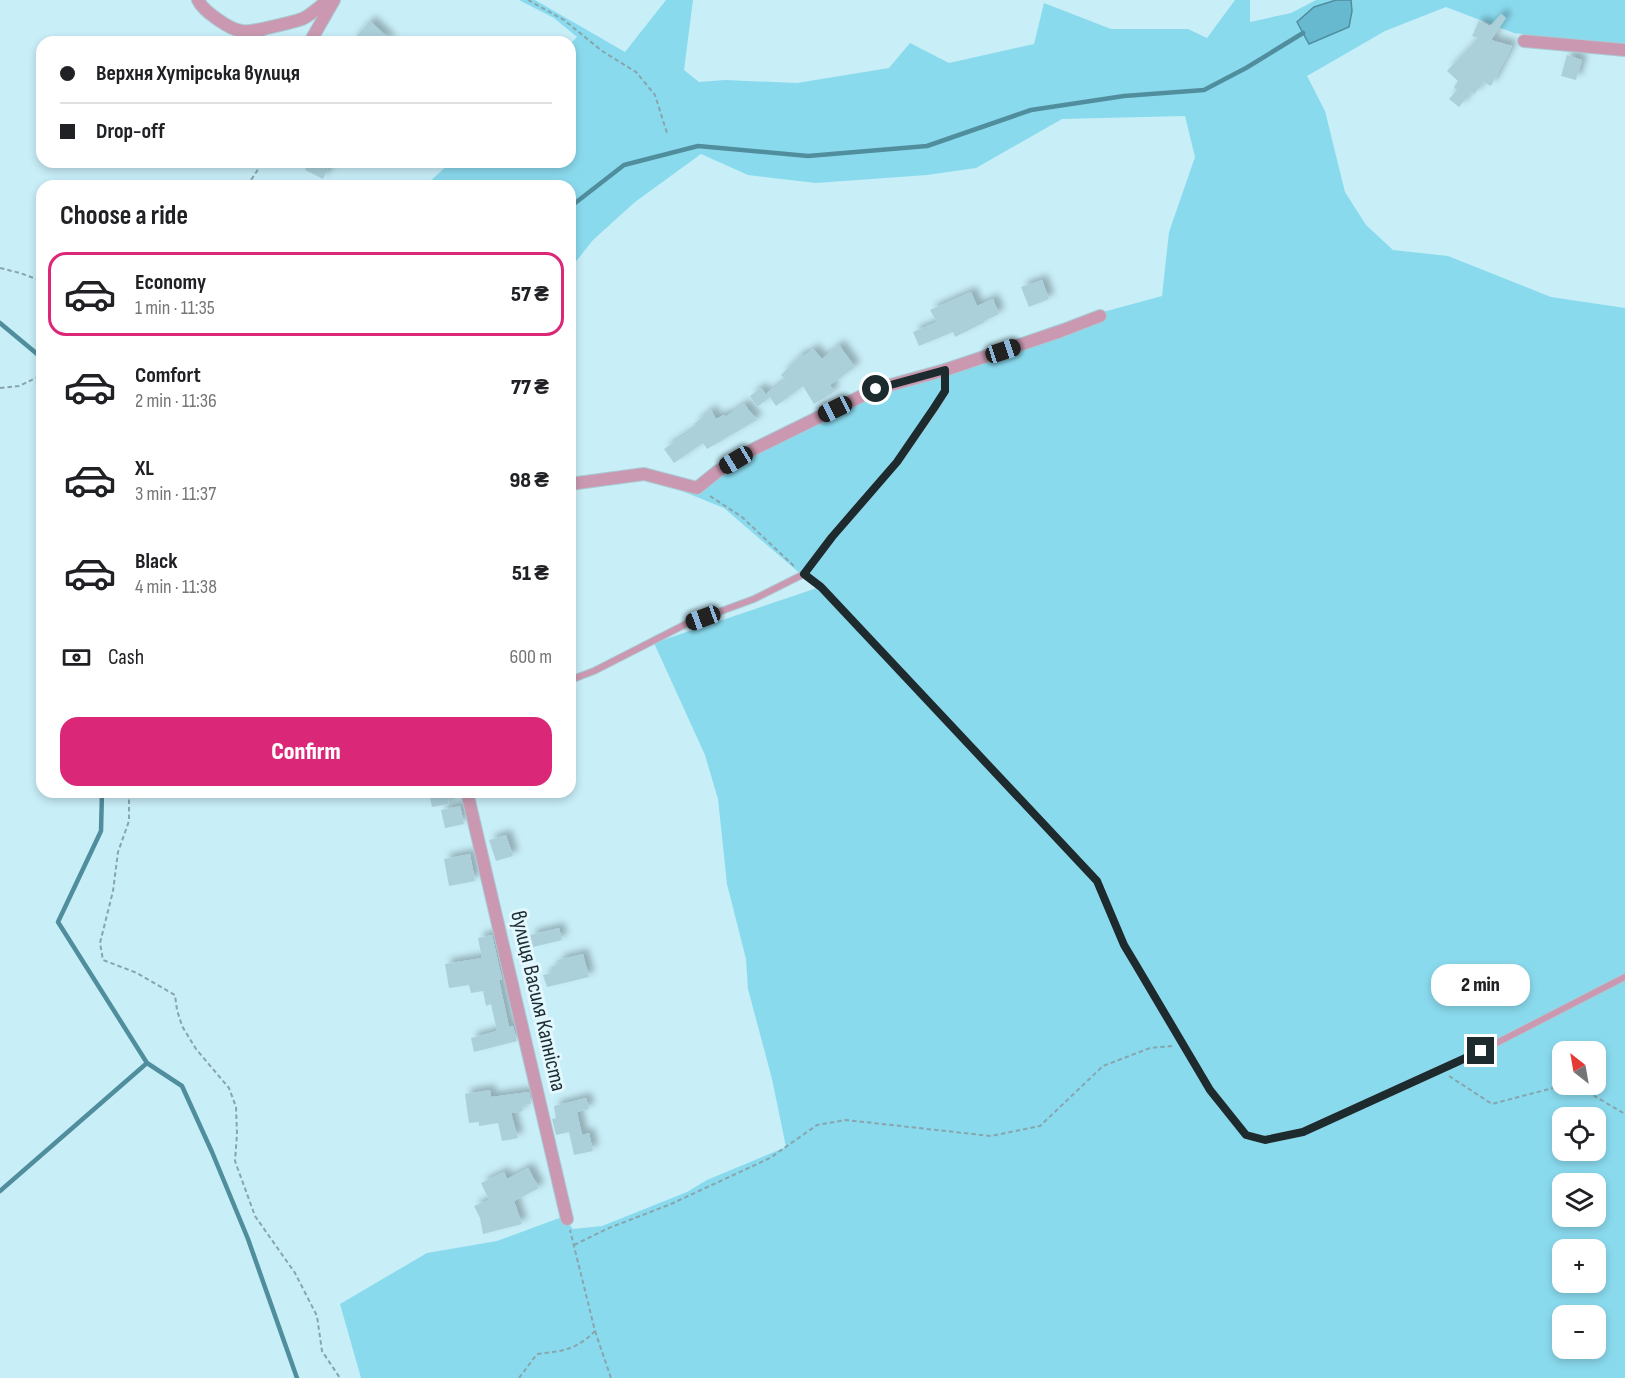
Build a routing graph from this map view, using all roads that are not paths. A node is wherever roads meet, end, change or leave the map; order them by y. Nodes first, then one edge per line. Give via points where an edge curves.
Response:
1 (198, 0) edge
2 (328, 0) edge
3 (334, 0) edge
4 (243, 32) junction
5 (251, 36) edge
6 (313, 36) edge
7 (1524, 41) dead end
8 (1625, 50) edge
9 (1100, 316) dead end
10 (945, 370) junction
11 (576, 483) edge
12 (804, 574) junction
13 (576, 678) edge
14 (468, 798) edge
15 (1625, 977) edge
16 (567, 1219) road end

1 - 4 street via 217,20
2 - 4 street via 303,18
3 - 6 street
4 - 5 street
7 - 8 street
9 - 10 street
10 - 11 street via 876,389 754,449 697,488 644,474
10 - 12 lane via 945,391 897,462
12 - 13 lane via 754,599 686,624
12 - 15 lane via 821,587 1097,881 1124,945 1210,1090 1246,1135 1265,1140 1303,1132 1481,1051
14 - 16 street, вулиця Василя Капніста

